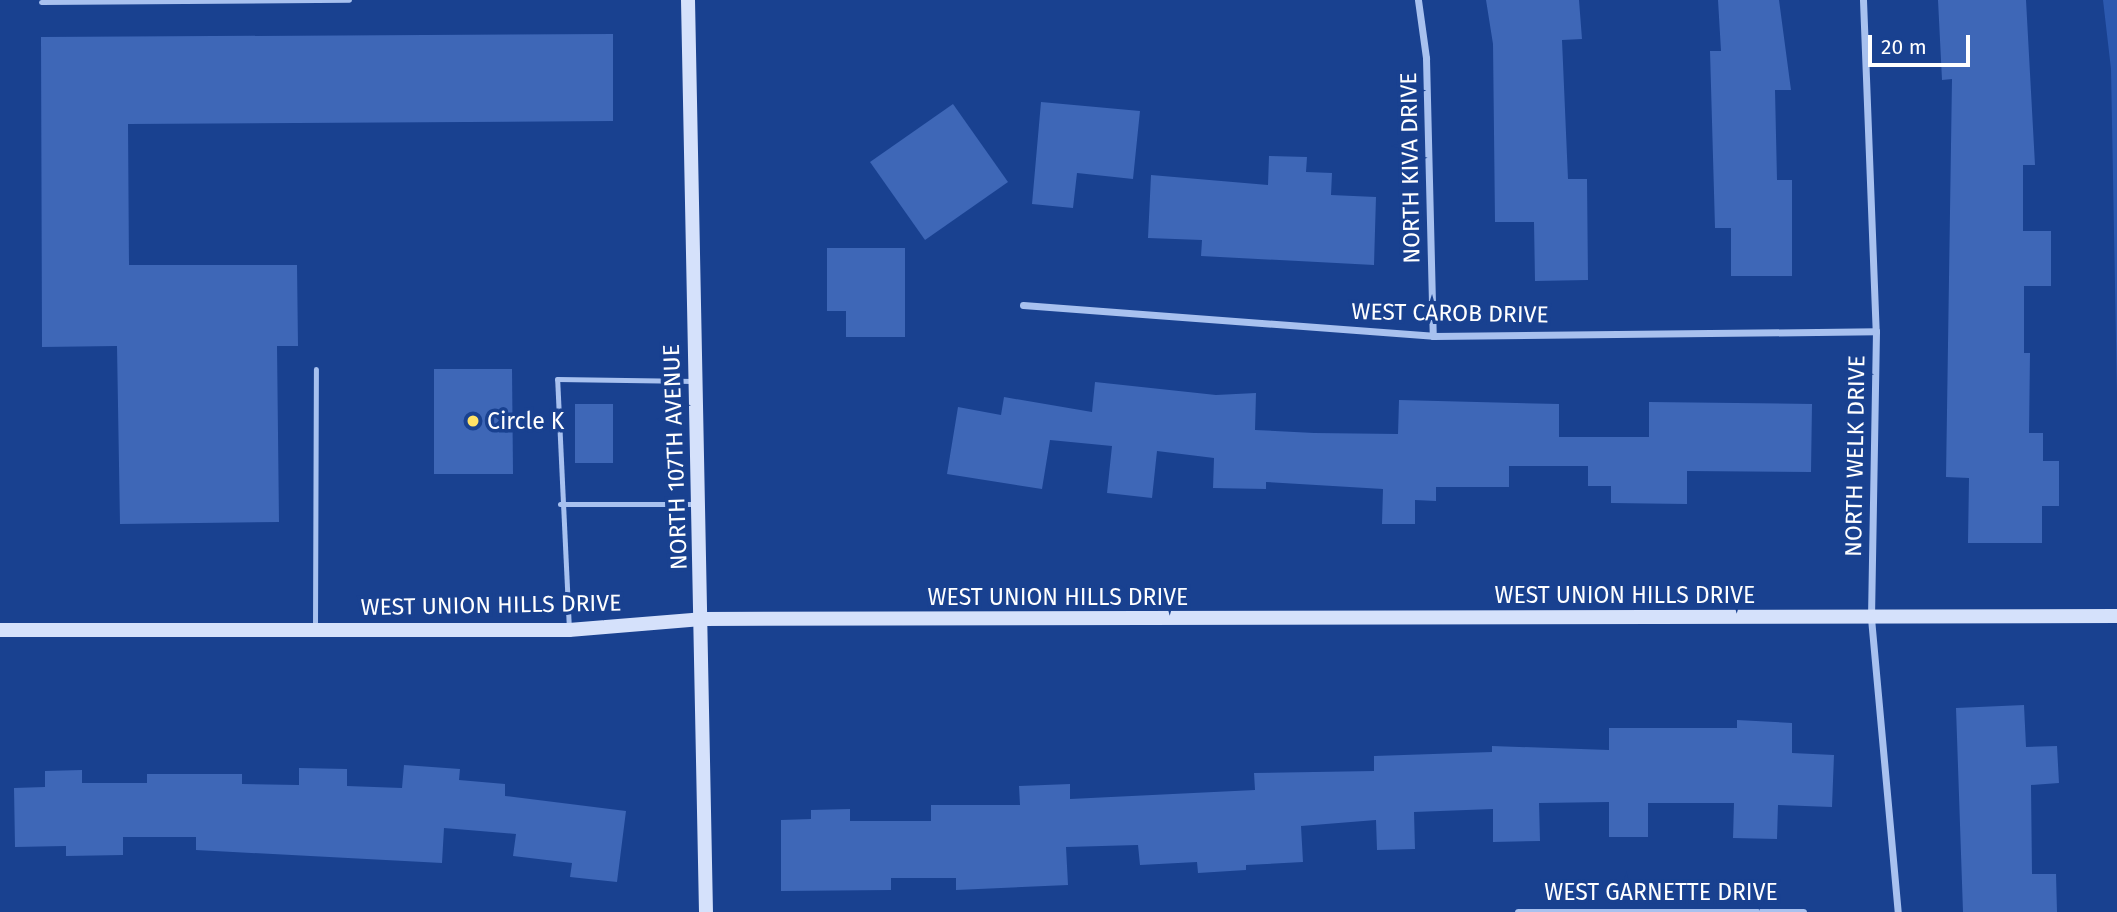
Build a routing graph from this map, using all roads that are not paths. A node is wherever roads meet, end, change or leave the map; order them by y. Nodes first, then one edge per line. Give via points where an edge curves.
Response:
1 (349, 0) edge
2 (688, 0) edge
3 (1418, 0) edge
4 (1863, 0) edge
5 (41, 2) dead end
6 (1023, 305) dead end
7 (1876, 331) junction
8 (1433, 336) junction
9 (316, 369) dead end
10 (695, 381) junction
11 (560, 504) junction
12 (699, 504) junction
13 (2117, 616) edge
14 (1871, 618) junction
15 (702, 619) junction
16 (0, 630) edge
17 (315, 630) junction
18 (569, 630) junction
19 (706, 912) edge
20 (1518, 912) edge
21 (1803, 912) edge
22 (1898, 912) edge

1 - 5 lane
2 - 10 main road, NORTH 107TH AVENUE
3 - 8 street, NORTH KIVA DRIVE via 1426,58
4 - 7 street, NORTH WELK DRIVE
6 - 8 street, WEST CAROB DRIVE
7 - 8 street, WEST CAROB DRIVE
7 - 14 street, NORTH WELK DRIVE
9 - 17 lane
10 - 11 lane via 557,379
10 - 12 main road, NORTH 107TH AVENUE
11 - 12 lane
11 - 18 lane
12 - 15 main road, NORTH 107TH AVENUE
13 - 14 main road, WEST UNION HILLS DRIVE
14 - 15 main road, WEST UNION HILLS DRIVE
14 - 22 street, NORTH WELK DRIVE
15 - 18 main road, WEST UNION HILLS DRIVE
15 - 19 main road, NORTH 107TH AVENUE
16 - 17 main road, WEST UNION HILLS DRIVE
17 - 18 main road, WEST UNION HILLS DRIVE
20 - 21 street, WEST GARNETTE DRIVE

